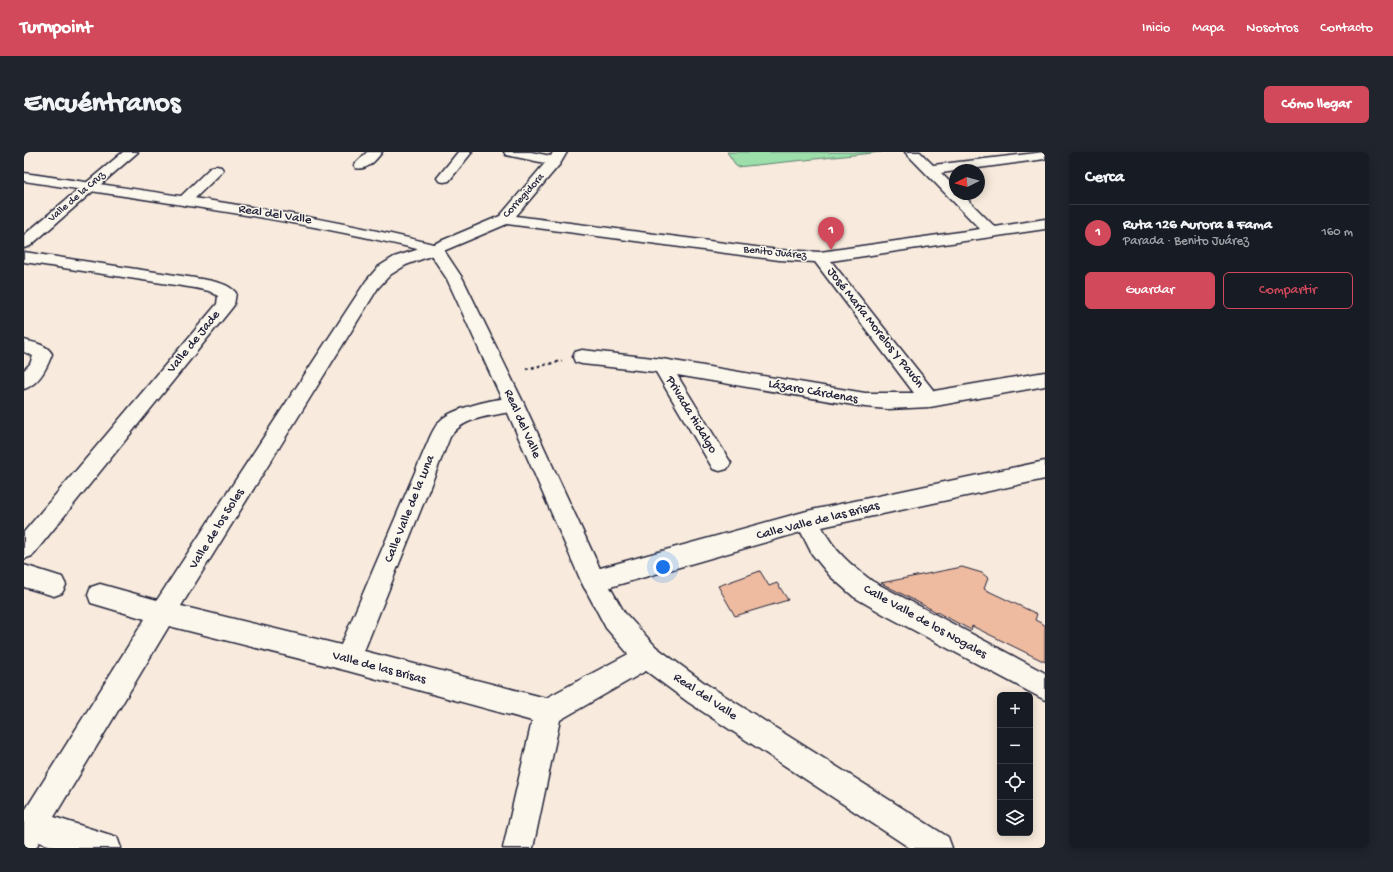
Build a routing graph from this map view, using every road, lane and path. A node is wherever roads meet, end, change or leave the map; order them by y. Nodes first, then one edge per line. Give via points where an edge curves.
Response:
1 (131, 152) edge
2 (375, 152) edge
3 (465, 152) edge
4 (511, 152) edge
5 (912, 152) edge
6 (1010, 155) edge
7 (1045, 155) edge
8 (558, 156) edge
9 (361, 165) dead end
10 (216, 170) dead end
11 (930, 170) junction
12 (24, 177) edge
13 (444, 178) dead end
14 (88, 187) junction
15 (184, 201) junction
16 (505, 219) junction
17 (1045, 224) edge
18 (992, 232) junction
19 (24, 243) edge
20 (435, 249) junction
21 (24, 257) edge
22 (820, 257) junction
23 (24, 346) edge
24 (582, 357) joint
25 (662, 366) junction
26 (526, 369) dead end
27 (1045, 379) edge
28 (24, 382) edge
29 (930, 400) junction
30 (514, 404) junction
31 (720, 464) dead end
32 (1045, 470) edge
33 (807, 521) junction
34 (24, 549) edge
35 (24, 576) edge
36 (594, 581) junction
37 (54, 585) dead end
38 (100, 595) dead end
39 (163, 613) junction
40 (647, 656) junction
41 (348, 659) junction
42 (1045, 687) edge
43 (548, 712) junction
44 (28, 832) edge
45 (523, 845) edge
46 (106, 848) edge
47 (937, 848) edge

1 - 14 street, Valle de la Cruz
2 - 9 street
3 - 13 street
4 - 8 street
5 - 11 street
6 - 7 street
6 - 11 street
8 - 16 street, Corregidora
10 - 15 street
11 - 18 street
12 - 14 street, Real del Valle
14 - 15 street, Real del Valle
14 - 19 street, Valle de la Cruz
15 - 20 street, Real del Valle via 323,223
16 - 20 street, Corregidora
16 - 22 street, Benito Juárez via 779,255
17 - 18 street, Benito Juárez
18 - 22 street, Benito Juárez
20 - 30 street, Real del Valle via 455,279
20 - 39 street, Valle de los Soles via 400,261 384,271 372,285
21 - 34 street, Valle de Jade via 214,287 227,293 225,305
22 - 29 street, José María Morelos Y Pavón
23 - 28 street via 43,354 38,366
24 - 25 street, Lázaro Cárdenas
24 - 26 path
25 - 29 street, Lázaro Cárdenas via 865,400 890,403
25 - 31 street, Privada Hidalgo
27 - 29 street, Lázaro Cárdenas
30 - 36 street, Real del Valle
30 - 41 street, Calle Valle de la Luna via 458,419 448,425 440,437
32 - 33 street, Calle Valle de las Brisas
33 - 36 street, Calle Valle de las Brisas
33 - 42 street, Calle Valle de los Nogales via 820,547 838,569 863,590
35 - 37 street
36 - 40 street, Real del Valle via 615,620
38 - 39 street, Valle de las Brisas
39 - 41 street, Valle de las Brisas
39 - 44 street, Valle de los Soles
40 - 43 street
40 - 47 street, Real del Valle via 697,693
41 - 43 street, Valle de las Brisas
43 - 45 street
44 - 46 street

